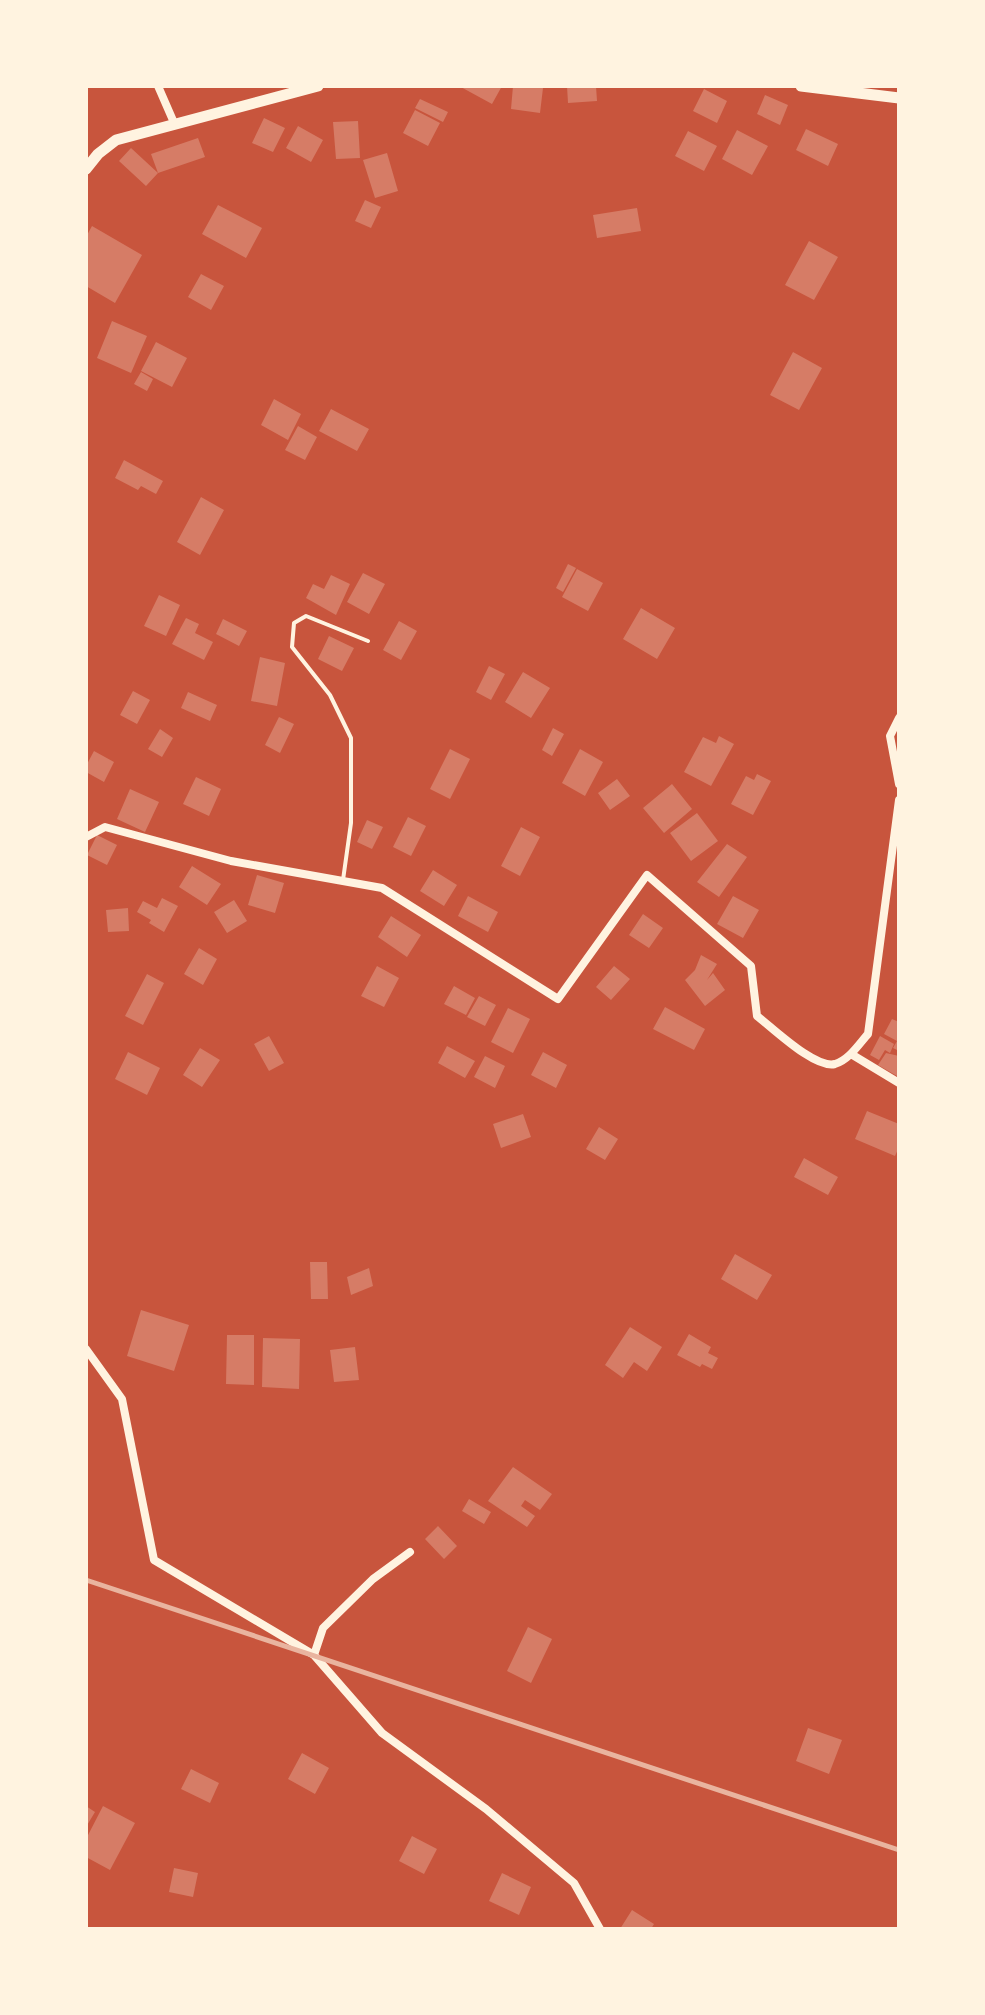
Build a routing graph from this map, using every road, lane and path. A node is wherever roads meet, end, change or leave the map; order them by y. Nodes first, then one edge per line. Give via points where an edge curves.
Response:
1 (158, 86) edge
2 (314, 86) edge
3 (801, 86) edge
4 (899, 98) edge
5 (175, 125) junction
6 (86, 169) edge
7 (368, 641) dead end
8 (899, 718) edge
9 (899, 784) edge
10 (899, 800) edge
11 (86, 837) edge
12 (342, 882) junction
13 (851, 1054) junction
14 (899, 1083) edge
15 (86, 1349) edge
16 (410, 1552) dead end
17 (314, 1655) junction
18 (600, 1929) edge

1 - 5 street
2 - 5 main road
3 - 4 main road
5 - 6 main road via 116,140
7 - 12 lane via 306,616 294,623 292,647 330,695 351,738 351,823
8 - 9 street via 890,736
10 - 13 street via 868,1034
11 - 12 street via 105,827 231,861
12 - 13 street via 382,888 558,999 647,875 751,966 757,1016 819,1064 836,1064
13 - 14 street
15 - 17 street via 122,1399 154,1560
16 - 17 street via 373,1579 323,1628
17 - 18 street via 382,1733 486,1809 574,1883

